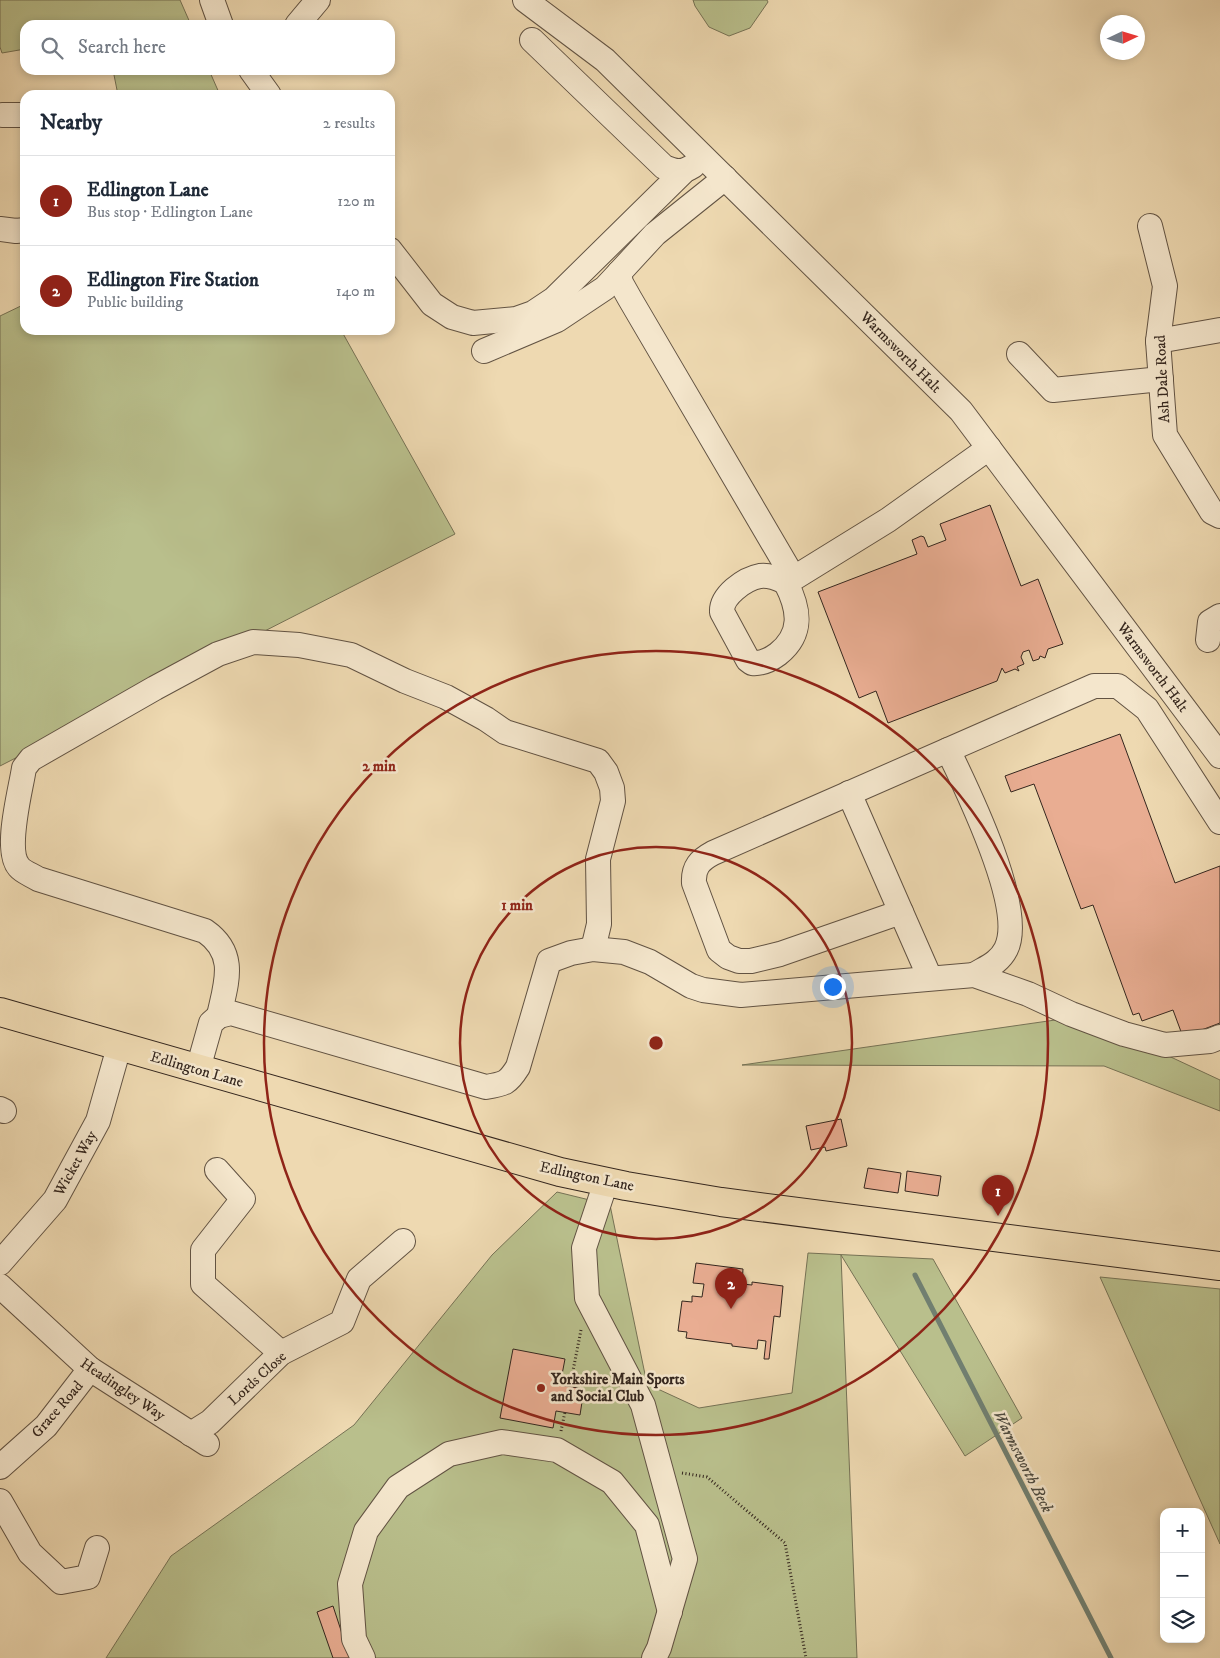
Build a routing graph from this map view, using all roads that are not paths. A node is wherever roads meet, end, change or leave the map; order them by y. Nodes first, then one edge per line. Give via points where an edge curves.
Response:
1 (212, 0) edge
2 (318, 0) edge
3 (524, 0) edge
4 (219, 20) edge
5 (301, 20) edge
6 (532, 40) dead end
7 (257, 75) edge
8 (266, 90) edge
9 (705, 158) junction
10 (684, 171) junction
11 (725, 178) junction
12 (1150, 226) dead end
13 (0, 229) edge
14 (20, 231) edge
15 (395, 256) edge
16 (619, 273) junction
17 (1220, 330) edge
18 (1158, 340) junction
19 (484, 352) dead end
20 (1019, 354) dead end
21 (1161, 379) junction
22 (989, 448) junction
23 (1220, 516) edge
24 (948, 750) junction
25 (1220, 756) edge
26 (849, 793) junction
27 (1220, 822) edge
28 (901, 912) junction
29 (593, 949) junction
30 (974, 975) junction
31 (930, 978) junction
32 (0, 1012) edge
33 (219, 1016) junction
34 (1220, 1037) edge
35 (120, 1047) junction
36 (198, 1069) junction
37 (217, 1170) dead end
38 (606, 1182) junction
39 (403, 1241) dead end
40 (0, 1263) edge
41 (1220, 1266) edge
42 (0, 1286) edge
43 (281, 1353) junction
44 (90, 1369) junction
45 (199, 1439) joint
46 (0, 1467) edge
47 (0, 1501) edge
48 (96, 1548) dead end
49 (670, 1612) junction
50 (363, 1658) edge
51 (654, 1658) edge

1 - 4 street
2 - 5 street
3 - 9 street, Warmsworth Halt via 605,60
6 - 10 street via 664,167 676,172
7 - 8 street
9 - 10 street
9 - 11 street, Warmsworth Halt
10 - 15 street via 554,299 534,313 516,319 473,323 452,318 432,304
11 - 16 street via 655,234
11 - 22 street, Warmsworth Halt via 961,411
12 - 18 street, Ash Dale Road via 1165,286
13 - 14 street
16 - 19 street via 605,288 558,320
16 - 22 street via 621,283 790,580 880,525
17 - 18 street
18 - 21 street, Ash Dale Road
20 - 21 street via 1053,390
21 - 23 street, Ash Dale Road via 1164,434 1212,512
22 - 25 street, Warmsworth Halt
24 - 26 street
24 - 27 street via 1094,686 1118,686 1147,708
24 - 30 street via 978,813 1005,890 1011,925 1007,947 998,961
26 - 28 street
26 - 28 street via 713,853 696,866 694,883 719,950 739,961 780,954
28 - 31 street
29 - 31 street via 624,952 702,990 742,995
29 - 33 street via 549,961 518,1067 511,1079 503,1084 486,1087 231,1013
29 - 33 street via 599,924 598,858 613,801 612,788 598,761 505,732 446,697 351,655 299,645 253,642 218,654 31,759 24,768 12,840 18,866 38,879 213,936 227,960 227,979
30 - 31 street
30 - 34 street via 1124,1034 1165,1045 1210,1041
32 - 35 main road, Edlington Lane
33 - 36 street via 211,1023
35 - 36 main road, Edlington Lane
35 - 40 street, Wicket Way via 98,1120 55,1200
36 - 38 main road, Edlington Lane via 560,1172
37 - 43 street via 243,1198 203,1250 203,1284
38 - 41 main road, Edlington Lane via 721,1202
38 - 49 street via 584,1248 587,1298 644,1405 662,1470 685,1559
39 - 43 street, Lords Close via 359,1279 342,1322
42 - 44 street, Headingley Way
43 - 45 street, Lords Close via 210,1422
44 - 45 street, Headingley Way
44 - 46 street, Grace Road via 46,1426
47 - 48 street via 30,1553 61,1582 88,1577
49 - 50 street via 647,1525 612,1482 557,1450 502,1442 448,1454 412,1477 398,1487 366,1531 350,1584 354,1639
49 - 51 street

